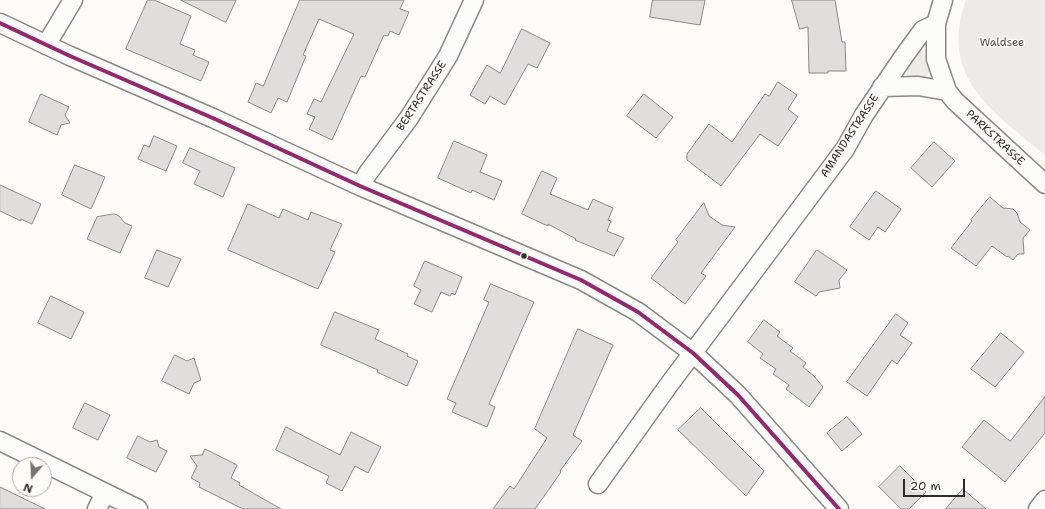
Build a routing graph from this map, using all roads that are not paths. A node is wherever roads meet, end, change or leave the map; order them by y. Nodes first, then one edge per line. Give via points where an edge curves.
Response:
1 (73, 0) edge
2 (474, 0) edge
3 (942, 0) edge
4 (0, 23) edge
5 (936, 24) junction
6 (46, 45) junction
7 (882, 88) junction
8 (947, 91) junction
9 (1045, 184) edge
10 (360, 186) junction
11 (693, 353) junction
12 (0, 441) edge
13 (598, 484) dead end
14 (105, 493) junction
15 (1045, 500) edge
16 (97, 509) edge
17 (138, 509) edge
18 (838, 509) edge
19 (1038, 509) edge

1 - 6 street
2 - 10 street, BERTASTRASSE via 448,56 409,118
3 - 5 street, PARKSTRASSE
4 - 6 street
5 - 7 street, AMANDASTRASSE via 923,30
5 - 8 street, PARKSTRASSE via 936,59
6 - 10 street
7 - 8 street via 918,86
7 - 11 street, AMANDASTRASSE via 845,149
8 - 9 street, PARKSTRASSE
10 - 11 street via 581,280 638,312
11 - 13 street, AMANDASTRASSE
11 - 18 street via 738,395
12 - 14 street
14 - 16 street
14 - 17 street
15 - 19 street

